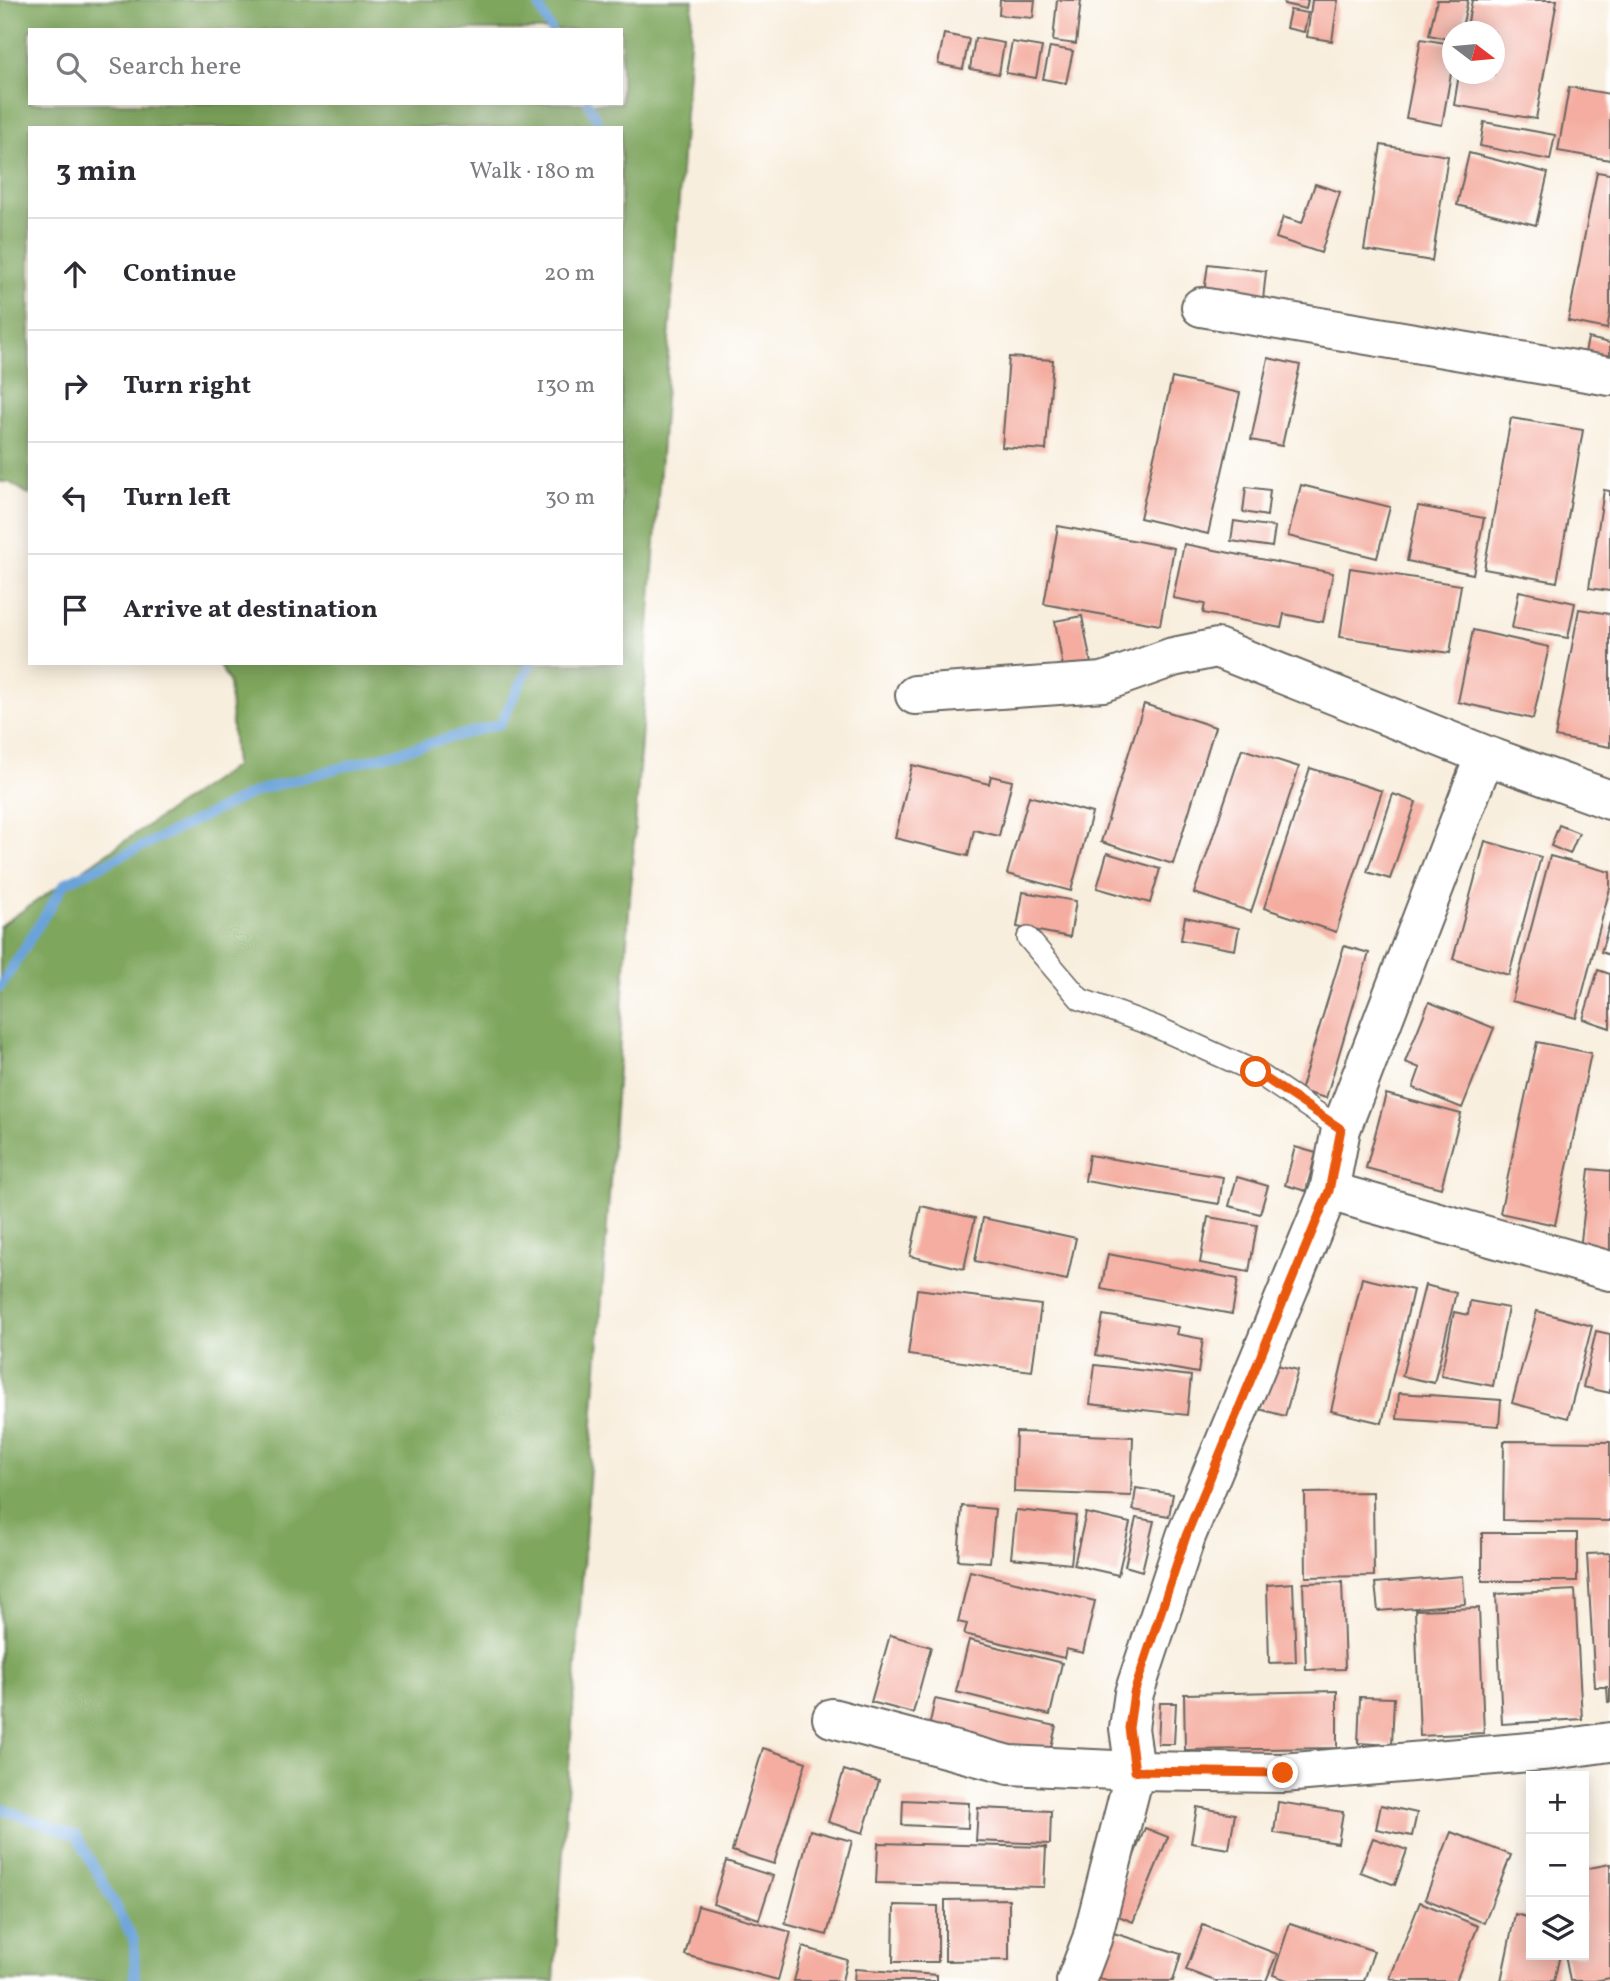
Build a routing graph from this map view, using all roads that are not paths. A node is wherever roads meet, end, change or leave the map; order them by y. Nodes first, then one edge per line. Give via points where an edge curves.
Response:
1 (1201, 307) dead end
2 (1610, 376) edge
3 (915, 695) dead end
4 (1485, 755) junction
5 (1610, 800) edge
6 (1028, 938) dead end
7 (1341, 1129) junction
8 (1329, 1191) junction
9 (1610, 1271) edge
10 (832, 1718) dead end
11 (1610, 1742) edge
12 (1135, 1771) junction
13 (1076, 1981) edge

1 - 2 street
3 - 4 street via 1103,682 1173,657 1217,648
4 - 5 street
4 - 7 street
6 - 7 lane via 1080,999 1256,1072
7 - 8 street
8 - 9 street
8 - 12 street via 1186,1536 1134,1693 1129,1728
10 - 12 street via 1009,1765
11 - 12 street via 1283,1773
12 - 13 street via 1092,1939

